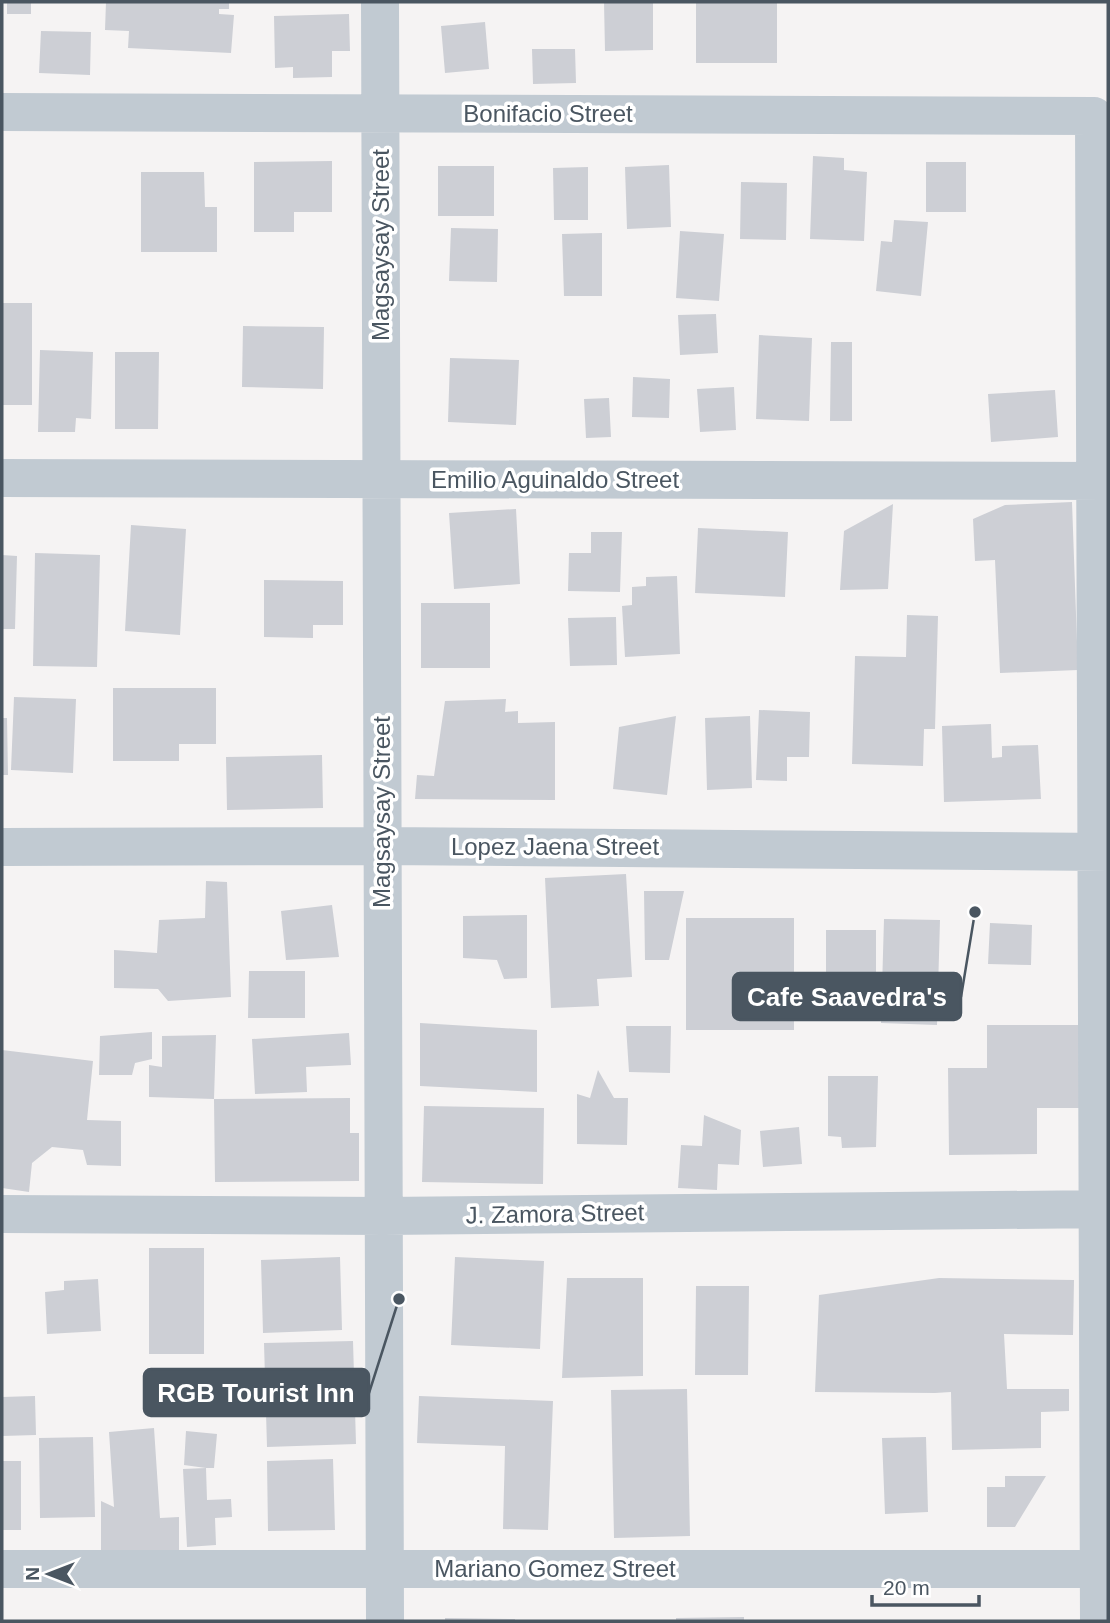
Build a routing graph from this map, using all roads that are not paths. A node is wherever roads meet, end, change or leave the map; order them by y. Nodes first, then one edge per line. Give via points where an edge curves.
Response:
1 (380, 2) edge
2 (2, 113) edge
3 (381, 114) junction
4 (2, 478) edge
5 (382, 479) junction
6 (1102, 481) edge
7 (383, 846) junction
8 (2, 847) edge
9 (1102, 852) edge
10 (1103, 1209) edge
11 (2, 1214) edge
12 (384, 1216) junction
13 (2, 1569) edge
14 (385, 1569) junction
15 (1104, 1569) edge
16 (385, 1621) edge
17 (1099, 1621) edge

1 - 3 street, Magsaysay Street
2 - 3 street, Bonifacio Street
3 - 5 street, Magsaysay Street
3 - 6 street, Bonifacio Street via 1094,116
4 - 5 street, Emilio Aguinaldo Street
5 - 6 street, Emilio Aguinaldo Street
5 - 7 street, Magsaysay Street
6 - 9 street
7 - 8 street, Lopez Jaena Street
7 - 9 street, Lopez Jaena Street
7 - 12 street, Magsaysay Street
9 - 10 street
10 - 12 street, J. Zamora Street
10 - 15 street
11 - 12 street, J. Zamora Street
12 - 14 street, Magsaysay Street
13 - 14 street, Mariano Gomez Street
14 - 15 street, Mariano Gomez Street
14 - 16 street, Magsaysay Street
15 - 17 street

